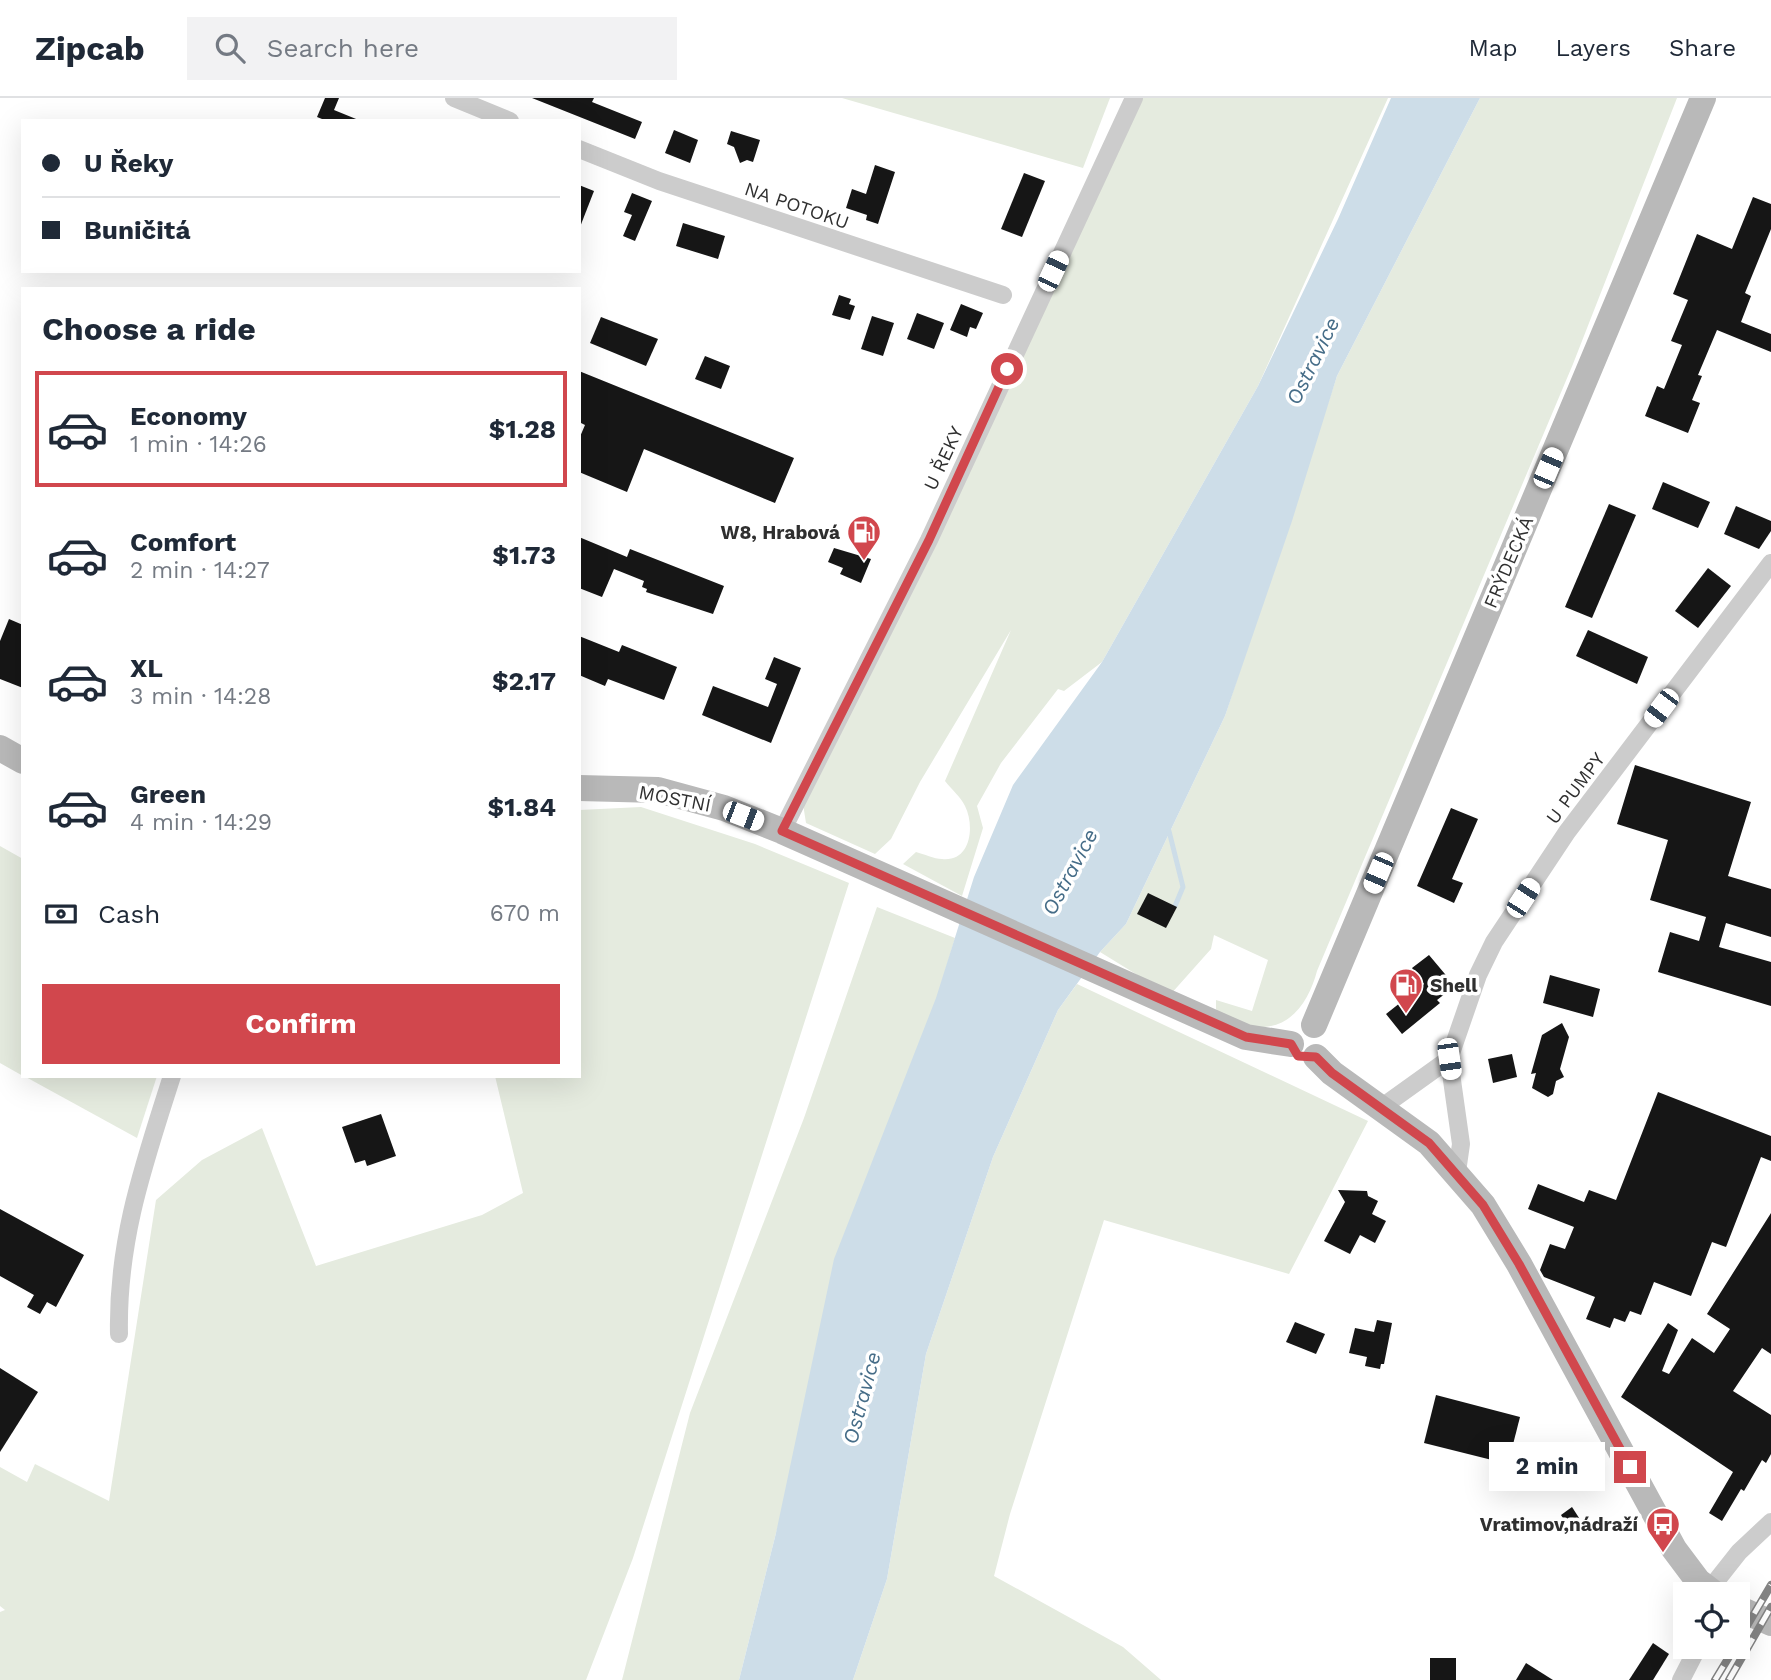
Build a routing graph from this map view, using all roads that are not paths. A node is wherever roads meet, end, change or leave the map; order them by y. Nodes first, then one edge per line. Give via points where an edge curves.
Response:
1 (454, 98) edge
2 (1134, 98) edge
3 (1703, 98) edge
4 (505, 119) edge
5 (581, 150) edge
6 (1003, 295) dead end
7 (1771, 563) edge
8 (0, 748) edge
9 (21, 760) edge
10 (581, 788) edge
11 (782, 831) junction
12 (1314, 1025) junction
13 (1291, 1044) junction
14 (1316, 1057) junction
15 (1449, 1059) junction
16 (172, 1078) edge
17 (1382, 1107) junction
18 (1457, 1172) junction
19 (119, 1334) dead end
20 (1771, 1522) edge
21 (1702, 1582) edge
22 (1719, 1582) edge
23 (1750, 1613) edge
24 (1771, 1623) edge
25 (1692, 1659) edge
26 (1681, 1680) edge

1 - 4 street
2 - 11 street, U ŘEKY via 929,540
3 - 12 main road, FRÝDECKÁ
5 - 6 street, NA POTOKU via 659,181
7 - 15 street, U PUMPY via 1567,832 1494,942
8 - 9 main road
10 - 11 main road, MOSTNÍ via 658,790 724,808
11 - 13 main road, MOSTNÍ via 1246,1037
12 - 13 main road via 1298,1027
12 - 14 main road via 1325,1041
13 - 14 main road via 1300,1057
14 - 17 main road
15 - 17 street
15 - 18 street, U PUMPY via 1461,1144
16 - 19 street via 133,1197 122,1252
17 - 18 main road via 1429,1143
18 - 21 main road via 1519,1264 1674,1549
20 - 22 street via 1739,1552
23 - 24 main road
25 - 26 street

